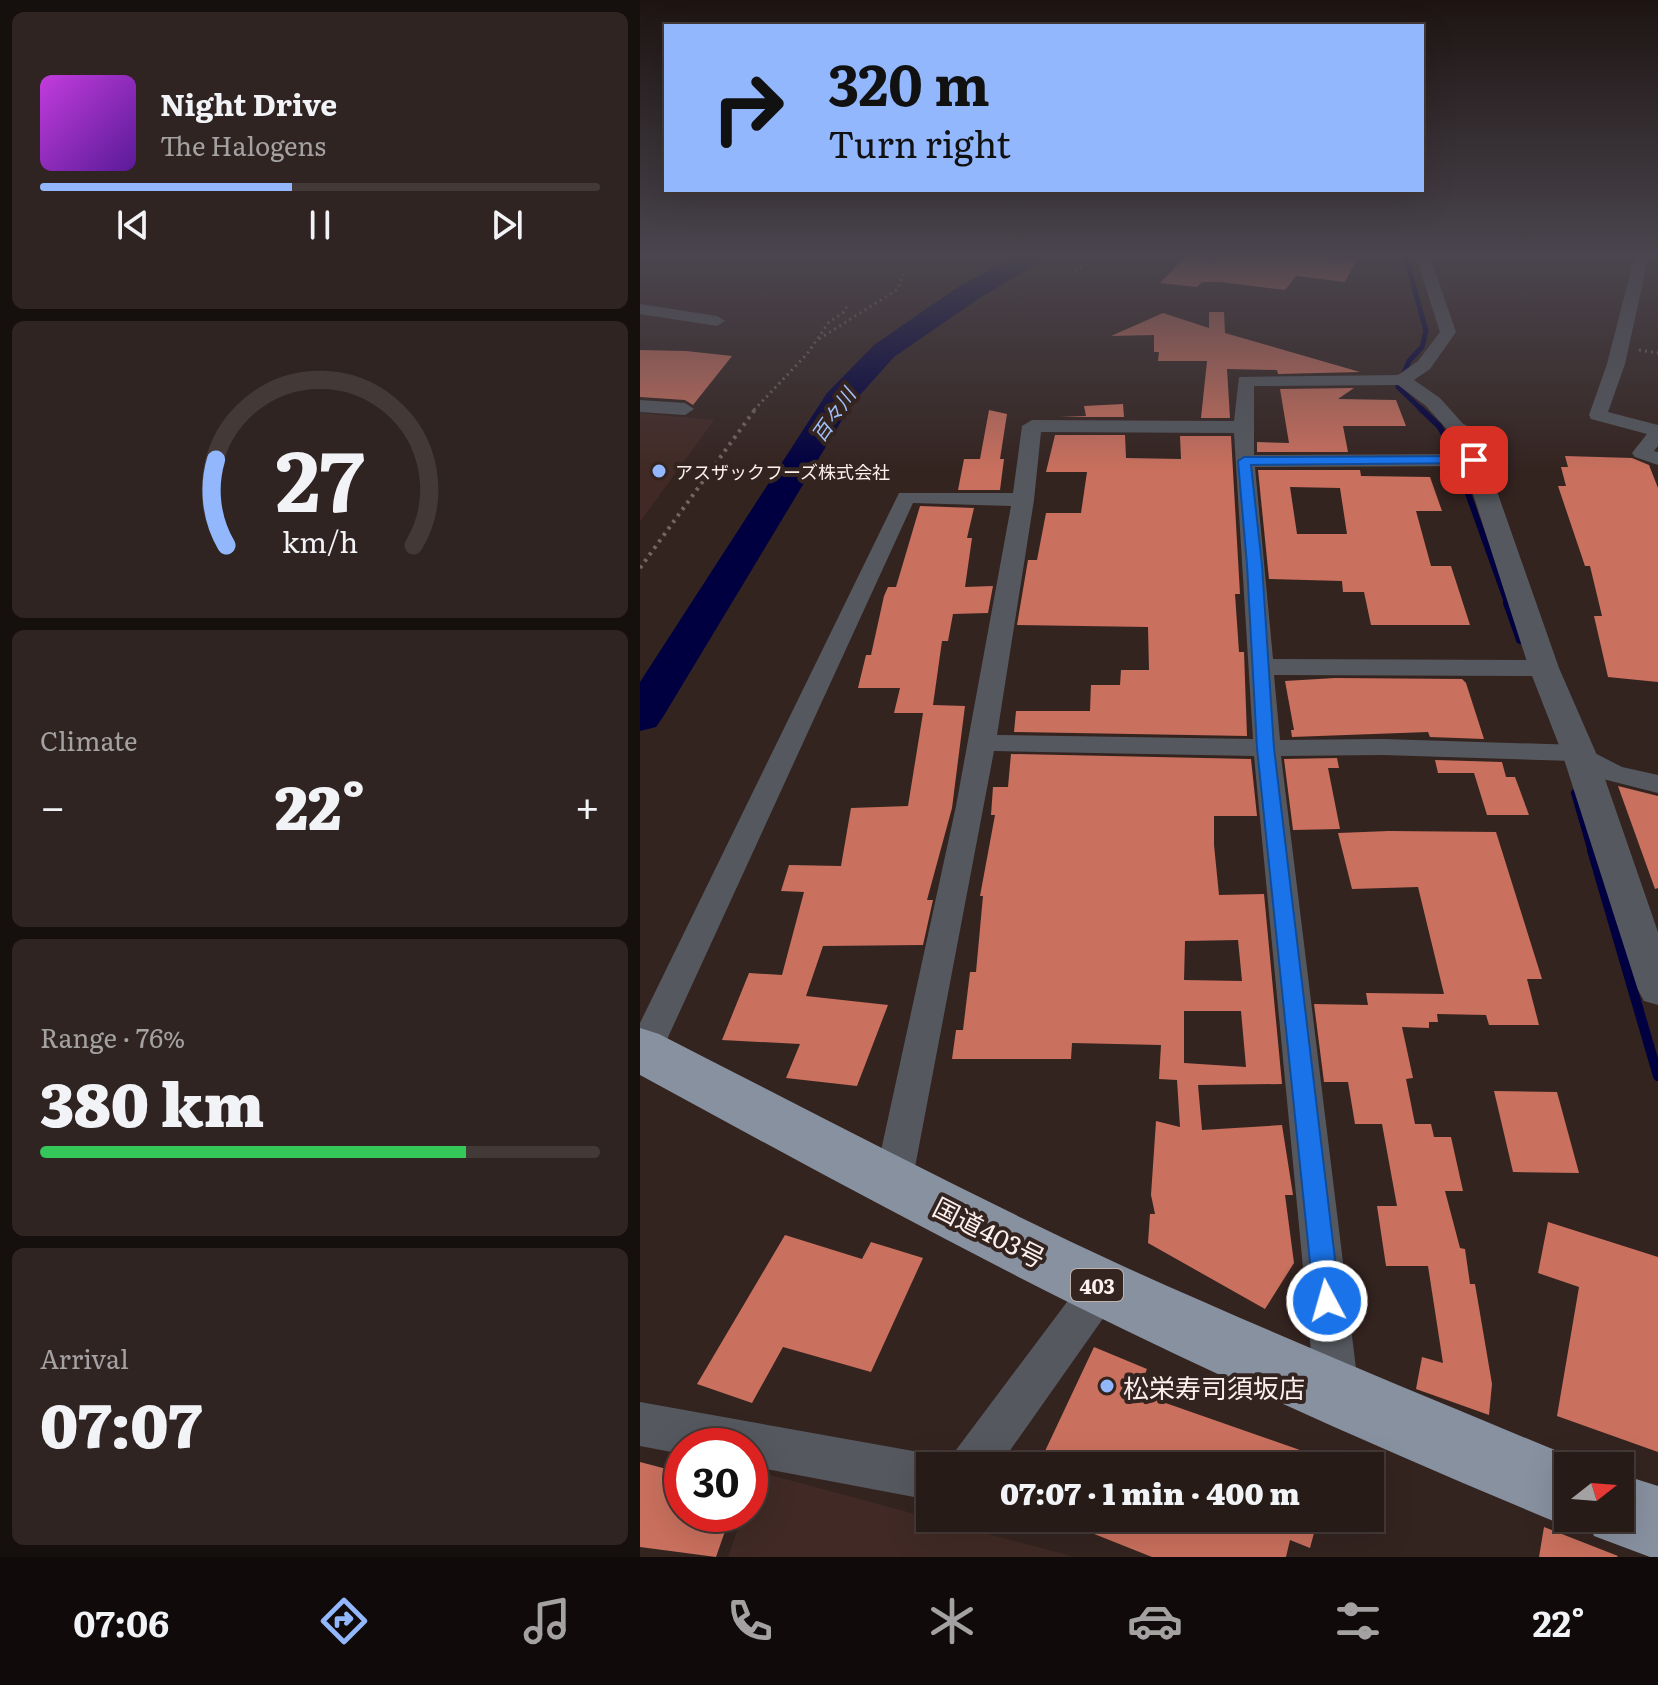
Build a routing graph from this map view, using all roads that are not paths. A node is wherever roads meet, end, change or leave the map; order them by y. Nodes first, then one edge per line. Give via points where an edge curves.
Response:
1 (1446, 327) edge
2 (1625, 327) edge
3 (1402, 380) junction
4 (640, 406) edge
5 (685, 409) dead end
6 (1241, 427) junction
7 (1458, 430) joint
8 (1658, 432) edge
9 (1658, 459) edge
10 (1474, 460) junction
11 (1244, 461) junction
12 (1023, 500) junction
13 (1261, 667) junction
14 (1544, 668) junction
15 (984, 743) junction
16 (1265, 748) junction
17 (1579, 753) junction
18 (1658, 784) edge
19 (1658, 990) edge
20 (642, 1053) edge
21 (893, 1183) junction
22 (1102, 1287) junction
23 (1337, 1393) junction
24 (640, 1424) edge
25 (982, 1452) edge
26 (916, 1474) edge
27 (1554, 1485) edge
28 (1634, 1515) edge
29 (1658, 1523) edge

1 - 3 street via 1448,332 1424,365
2 - 8 street via 1598,415
3 - 6 street via 1245,381
3 - 7 street via 1433,402
4 - 5 street
6 - 11 street
6 - 12 street via 1032,426
7 - 10 street
8 - 9 street via 1642,453
10 - 11 street
10 - 14 street
11 - 13 street
12 - 15 street
12 - 20 street via 906,497
13 - 14 street
13 - 16 street
14 - 17 street
15 - 16 street
15 - 21 street
16 - 17 street
16 - 23 street
17 - 18 street via 1613,773
17 - 19 street
20 - 21 highway, 国道403号 / 403
21 - 22 highway, 国道403号 / 403
22 - 23 highway, 国道403号 / 403
22 - 25 street
23 - 27 highway, 国道403号 / 403
24 - 26 street
28 - 29 highway

